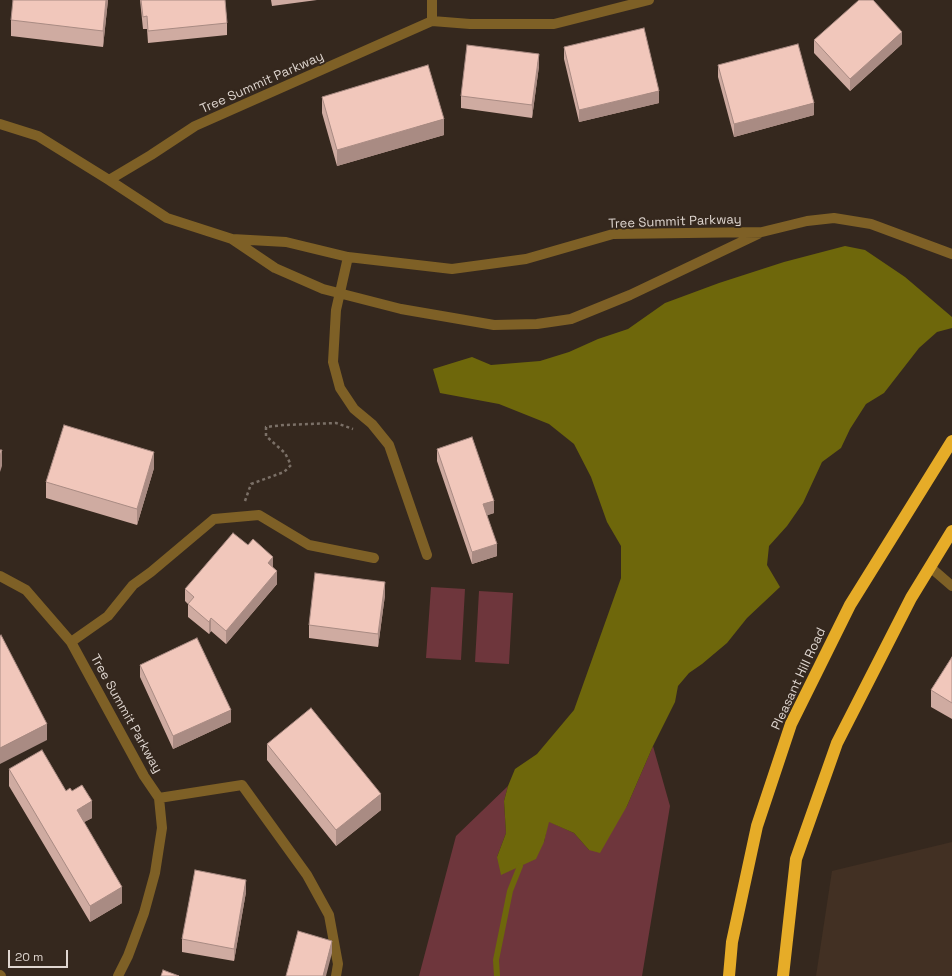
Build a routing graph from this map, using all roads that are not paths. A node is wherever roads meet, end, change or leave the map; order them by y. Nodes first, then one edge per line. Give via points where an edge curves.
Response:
1 (432, 0) edge
2 (649, 0) edge
3 (432, 21) junction
4 (0, 124) edge
5 (109, 180) junction
6 (762, 232) junction
7 (232, 239) junction
8 (952, 254) edge
9 (348, 257) junction
10 (340, 294) junction
11 (952, 442) edge
12 (952, 530) edge
13 (427, 555) dead end
14 (374, 558) dead end
15 (930, 567) junction
16 (0, 576) edge
17 (952, 586) edge
18 (71, 642) junction
19 (159, 798) junction
20 (118, 976) edge
21 (336, 976) edge
22 (729, 976) edge
23 (783, 976) edge

1 - 3 street
2 - 3 street, Tree Summit Parkway via 554,24 470,24
3 - 5 street, Tree Summit Parkway via 195,126
4 - 5 street, Tree Summit Parkway via 38,136
5 - 7 street, Tree Summit Parkway via 167,218
6 - 8 street, Tree Summit Parkway via 806,221 834,218 871,224
6 - 9 street, Tree Summit Parkway via 613,234 526,259 452,269
6 - 10 street via 630,295 571,319 537,324 494,325 401,309
7 - 9 street, Tree Summit Parkway via 286,242
7 - 10 street via 275,268
9 - 10 street
10 - 13 street via 336,310 333,362 340,388 354,410 372,424 389,445
11 - 22 highway, Pleasant Hill Road via 850,605 792,724 757,826 732,942
12 - 15 highway
14 - 18 street via 309,545 259,515 214,519 133,585 108,616
15 - 17 street
15 - 23 highway via 906,608 837,743 796,860
16 - 18 street, Tree Summit Parkway via 26,590
18 - 19 street, Tree Summit Parkway via 144,776
19 - 20 street, Tree Summit Parkway via 162,828 155,873 144,913
19 - 21 street via 242,785 307,876 329,915 338,964

